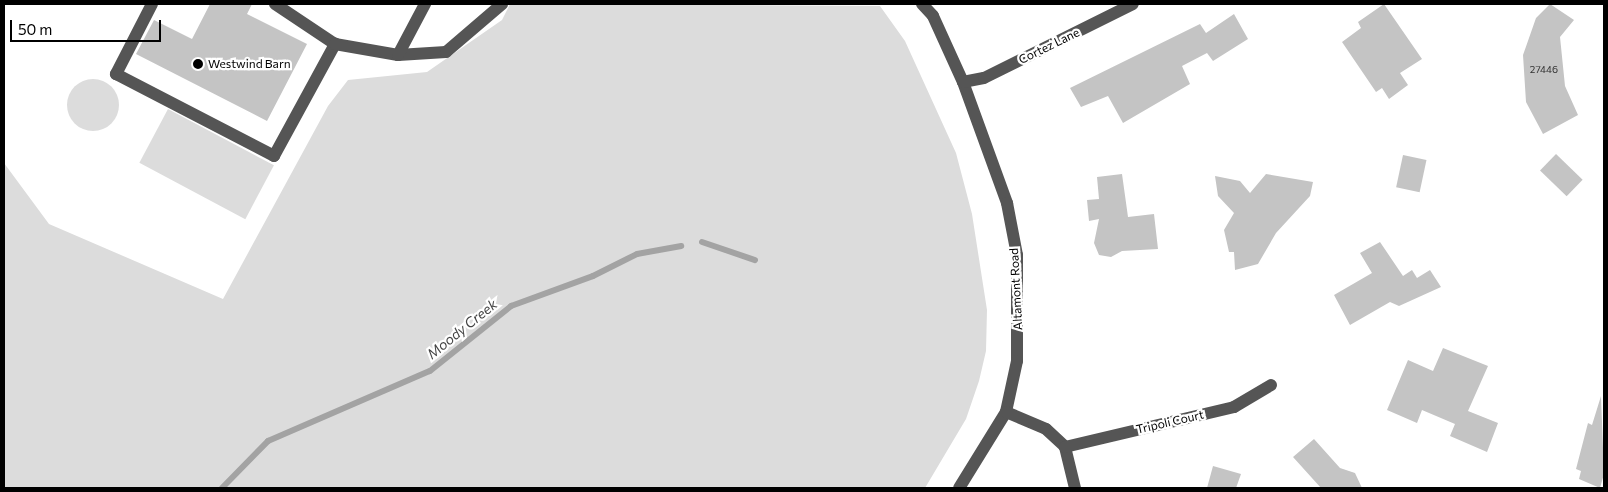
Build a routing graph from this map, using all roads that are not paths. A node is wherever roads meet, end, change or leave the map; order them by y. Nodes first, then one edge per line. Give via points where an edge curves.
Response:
1 (152, 4) edge
2 (275, 4) edge
3 (425, 4) edge
4 (502, 4) edge
5 (922, 4) edge
6 (1133, 4) edge
7 (335, 44) junction
8 (398, 56) junction
9 (963, 82) junction
10 (1271, 385) dead end
11 (1006, 412) junction
12 (1065, 447) junction
13 (959, 488) edge
14 (1075, 488) edge

1 - 7 street via 116,74 274,156
2 - 7 street
3 - 8 street
4 - 8 street via 446,52
5 - 9 street, Altamont Road via 933,16
6 - 9 street, Cortez Lane via 984,78
7 - 8 street
9 - 11 street, Altamont Road via 1007,203 1017,255 1017,361
10 - 12 street, Tripoli Court via 1234,407
11 - 12 street via 1046,429
11 - 13 street, Altamont Road
12 - 14 street

